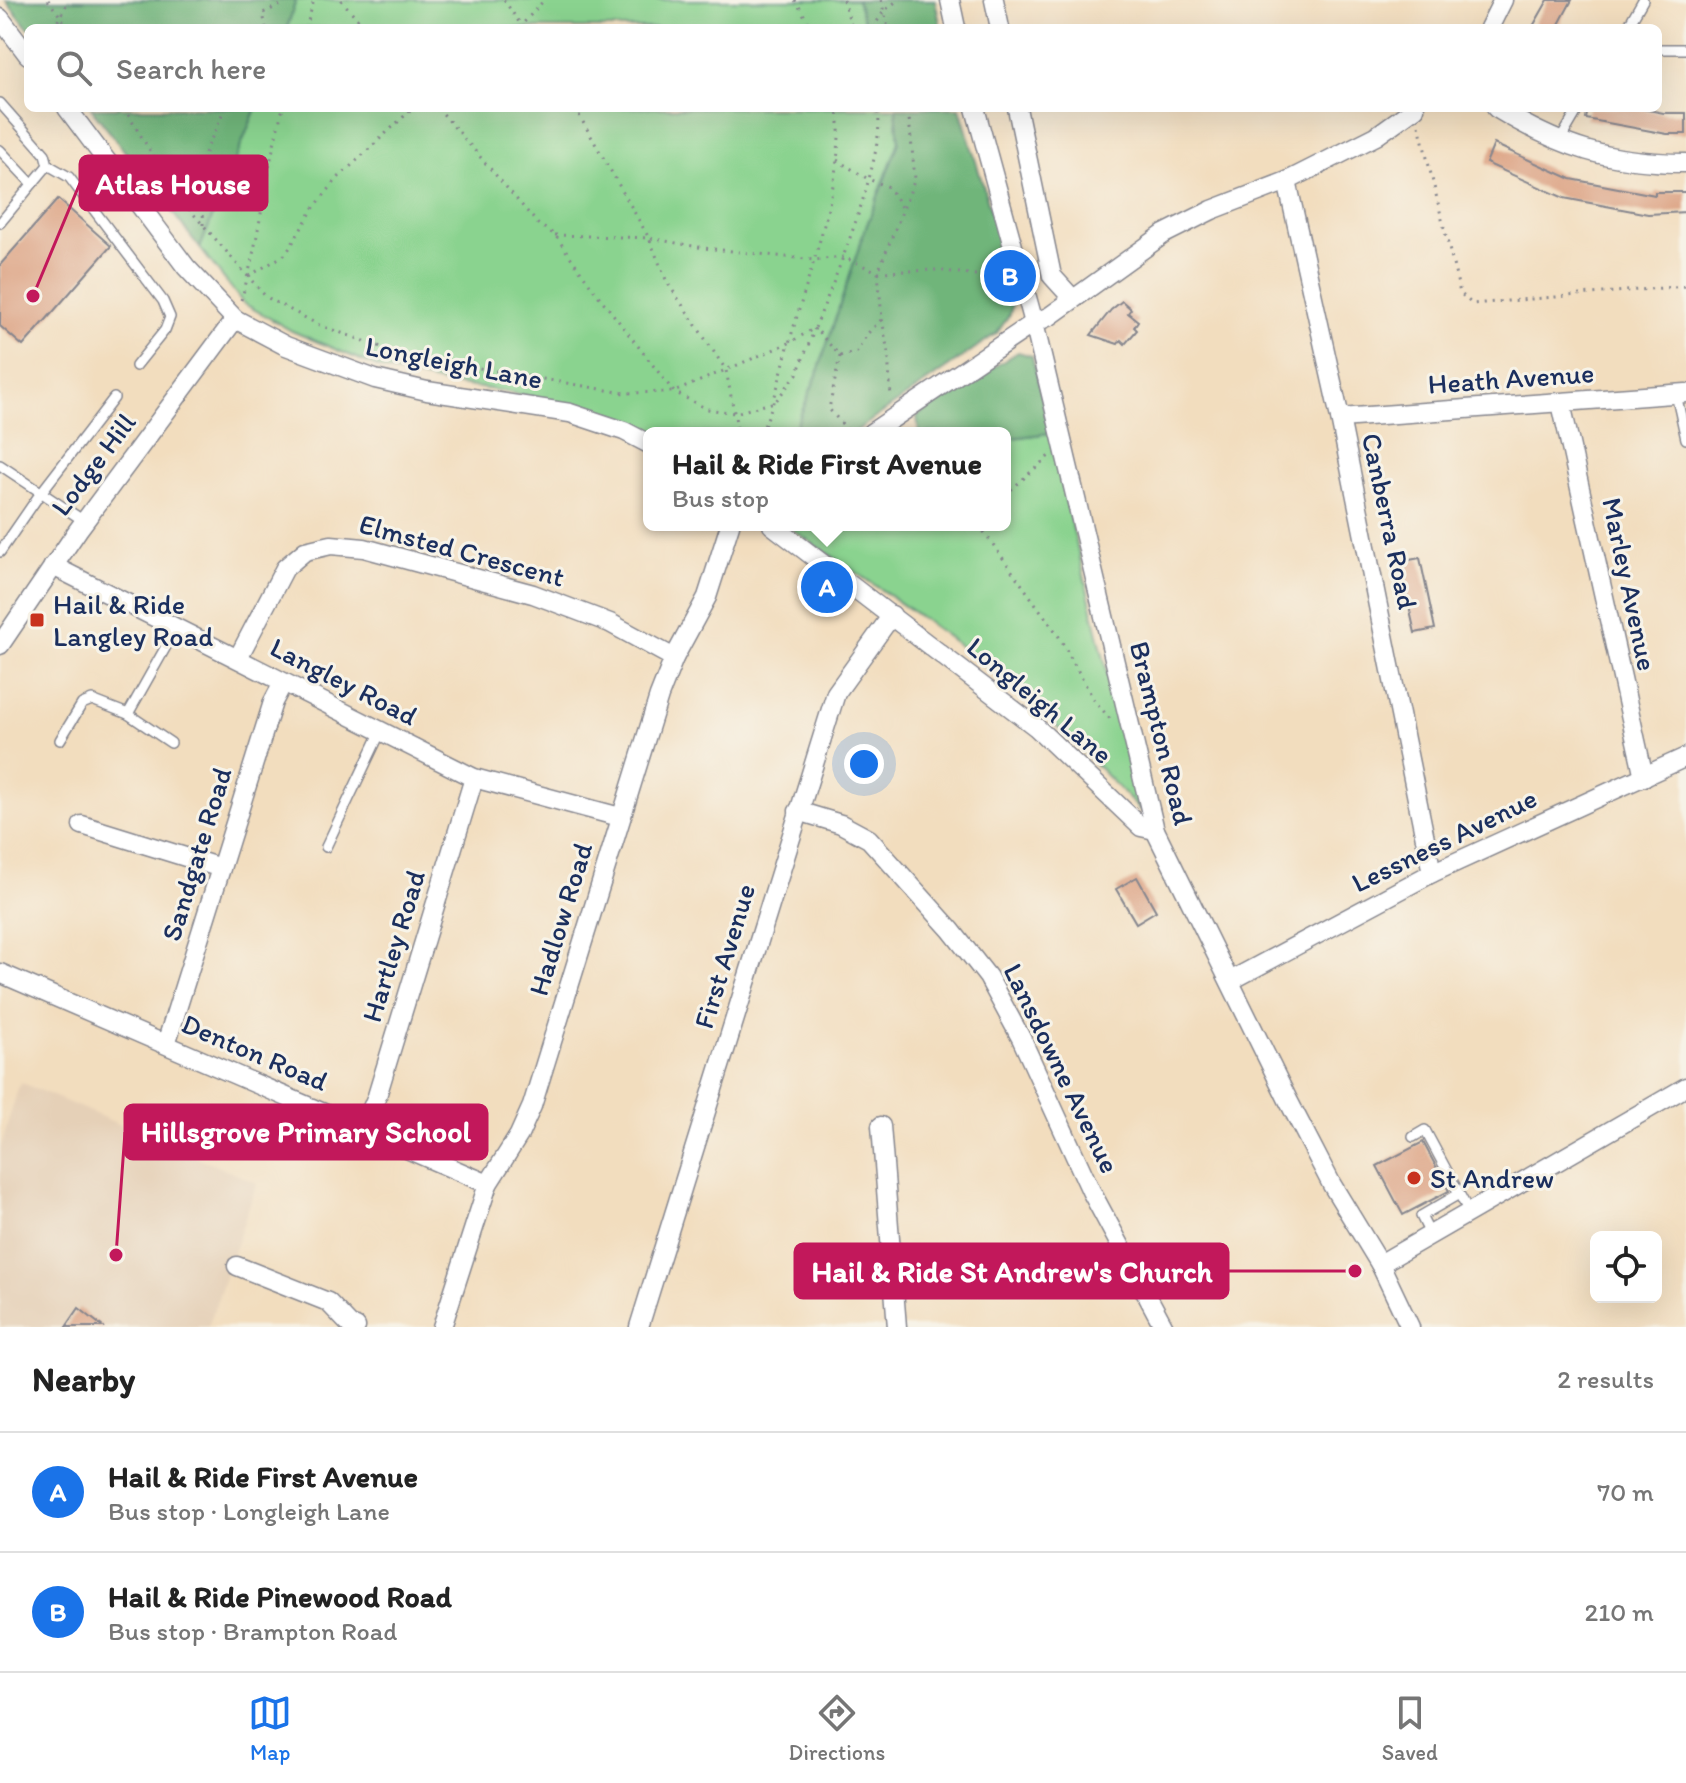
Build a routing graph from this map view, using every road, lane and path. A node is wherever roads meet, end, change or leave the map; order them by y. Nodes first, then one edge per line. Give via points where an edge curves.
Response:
1 (48, 0) edge
2 (69, 0) edge
3 (284, 0) edge
4 (314, 0) edge
5 (341, 0) edge
6 (504, 0) edge
7 (544, 0) edge
8 (795, 0) edge
9 (843, 0) edge
10 (881, 0) edge
11 (898, 0) edge
12 (950, 0) edge
13 (994, 0) edge
14 (1503, 0) edge
15 (1643, 0) edge
16 (884, 11) junction
17 (0, 18) edge
18 (61, 18) junction
19 (57, 24) edge
20 (66, 24) edge
21 (265, 24) edge
22 (307, 24) edge
23 (362, 24) edge
24 (519, 24) edge
25 (524, 24) edge
26 (810, 24) edge
27 (851, 24) edge
28 (876, 24) edge
29 (887, 24) edge
30 (955, 24) edge
31 (999, 24) edge
32 (1491, 24) edge
33 (1629, 24) edge
34 (1662, 49) edge
35 (1686, 49) edge
36 (24, 50) edge
37 (0, 103) edge
38 (70, 112) edge
39 (126, 112) edge
40 (223, 112) edge
41 (282, 112) edge
42 (409, 112) edge
43 (441, 112) edge
44 (577, 112) edge
45 (839, 112) edge
46 (879, 112) edge
47 (908, 112) edge
48 (976, 112) edge
49 (1018, 112) edge
50 (1503, 112) edge
51 (1577, 112) edge
52 (1417, 115) edge
53 (1559, 142) junction
54 (0, 150) edge
55 (837, 160) junction
56 (1686, 163) edge
57 (48, 165) junction
58 (868, 179) junction
59 (1287, 181) junction
60 (32, 184) junction
61 (902, 209) junction
62 (0, 223) edge
63 (203, 225) junction
64 (555, 235) junction
65 (649, 238) junction
66 (843, 257) junction
67 (814, 260) junction
68 (878, 272) junction
69 (249, 276) junction
70 (1022, 281) junction
71 (1686, 286) edge
72 (1072, 298) junction
73 (235, 319) junction
74 (882, 319) junction
75 (1034, 323) junction
76 (815, 328) junction
77 (789, 343) junction
78 (840, 356) junction
79 (136, 366) dead end
80 (726, 370) junction
81 (674, 392) junction
82 (1681, 393) edge
83 (114, 398) dead end
84 (775, 402) junction
85 (1561, 403) junction
86 (735, 413) junction
87 (898, 415) junction
88 (1340, 418) junction
89 (737, 427) edge
90 (764, 427) edge
91 (845, 427) edge
92 (880, 427) edge
93 (1686, 439) edge
94 (643, 441) edge
95 (1063, 447) junction
96 (0, 465) edge
97 (1011, 489) edge
98 (40, 494) junction
99 (84, 521) junction
100 (728, 531) edge
101 (780, 531) edge
102 (983, 531) edge
103 (0, 552) edge
104 (53, 566) junction
105 (892, 615) junction
106 (177, 627) junction
107 (0, 645) edge
108 (238, 658) junction
109 (674, 658) junction
110 (283, 683) junction
111 (128, 714) junction
112 (1114, 724) dead end
113 (381, 731) junction
114 (60, 740) dead end
115 (171, 743) dead end
116 (1686, 757) edge
117 (1644, 777) junction
118 (474, 778) junction
119 (798, 811) junction
120 (620, 817) junction
121 (82, 825) dead end
122 (1155, 830) junction
123 (326, 847) dead end
124 (221, 868) junction
125 (1432, 873) junction
126 (0, 973) edge
127 (1230, 981) junction
128 (166, 1044) junction
129 (1686, 1087) edge
130 (881, 1126) dead end
131 (363, 1129) junction
132 (1413, 1137) dead end
133 (488, 1184) junction
134 (1459, 1194) junction
135 (1469, 1212) junction
136 (1430, 1234) junction
137 (280, 1262) dead end
138 (1380, 1264) junction
139 (237, 1266) dead end
140 (273, 1280) junction
141 (356, 1327) edge
142 (442, 1327) edge
143 (639, 1327) edge
144 (897, 1327) edge
145 (1164, 1327) edge
146 (1410, 1327) edge

1 - 18 path
2 - 18 path
3 - 21 path via 263,13
4 - 22 path
5 - 23 path
6 - 24 path
7 - 25 path
8 - 26 path
9 - 27 path
10 - 16 path
11 - 16 path
12 - 30 street
13 - 31 street
14 - 32 street
15 - 33 lane
16 - 28 path
16 - 29 path
17 - 36 street
18 - 19 path
18 - 20 path
34 - 35 lane
37 - 57 lane via 45,154
38 - 73 street, Longleigh Lane via 186,267
39 - 63 path via 177,195
40 - 63 path via 205,153
41 - 69 path
42 - 69 path via 338,178 286,254
43 - 64 path via 538,224
44 - 65 path
45 - 55 path
46 - 58 path
47 - 61 path via 915,179
48 - 70 street, Brampton Road
49 - 72 street via 1052,276
50 - 53 street
51 - 53 lane
52 - 59 street
52 - 71 path via 1460,293 1472,304
53 - 56 street via 1610,157
54 - 60 lane
55 - 58 path
55 - 67 path
57 - 60 lane
57 - 79 lane via 69,177 163,301 170,317 165,330
58 - 61 path via 889,187
58 - 66 path
59 - 72 street via 1164,234
59 - 88 street, Canberra Road
60 - 62 lane
61 - 68 path
63 - 69 path
64 - 65 path
64 - 81 path
65 - 67 path
65 - 80 path via 667,282
66 - 67 path
66 - 68 path
66 - 76 path
67 - 77 path
68 - 70 path via 937,270
68 - 74 path
69 - 73 path
69 - 81 path via 266,297 319,325 404,355 624,393
70 - 75 street, Brampton Road
72 - 75 street
73 - 94 street, Longleigh Lane via 286,346 375,379 570,413
73 - 99 street, Lodge Hill
74 - 78 path via 857,352
74 - 87 path via 891,399
75 - 87 street
75 - 95 street, Brampton Road
76 - 77 path
76 - 78 path
76 - 84 path via 797,374
77 - 80 path
77 - 84 path
78 - 91 path via 829,409
80 - 81 path
80 - 86 path
81 - 86 path via 707,409
82 - 85 street, Heath Avenue
82 - 93 lane
83 - 98 lane
84 - 86 path
84 - 90 path
85 - 88 street, Heath Avenue
85 - 117 street, Marley Avenue
86 - 89 path
87 - 92 street
88 - 125 street, Canberra Road
95 - 97 path
95 - 122 street, Brampton Road
96 - 98 lane
98 - 99 lane
98 - 103 lane
99 - 104 street, Lodge Hill
100 - 109 street, Hadlow Road via 707,597
101 - 105 street, Longleigh Lane
102 - 112 path
104 - 106 street, Langley Road
104 - 107 street, Lodge Hill
105 - 119 street, First Avenue via 836,693
105 - 122 street, Longleigh Lane via 1036,727 1141,827
106 - 108 street, Langley Road
106 - 111 lane
108 - 109 street, Elmsted Crescent via 285,568 305,551 331,545 364,548 533,594 610,623
108 - 110 street, Langley Road
109 - 120 street, Hadlow Road
110 - 113 street, Langley Road
110 - 124 street, Sandgate Road
111 - 114 lane via 92,700 82,704
111 - 115 lane
113 - 118 street, Langley Road
113 - 123 lane
116 - 117 street, Lessness Avenue
117 - 125 street, Lessness Avenue
118 - 120 street, Langley Road
118 - 131 street, Hartley Road
119 - 143 street, First Avenue
119 - 145 street, Lansdowne Avenue via 869,839 988,977 1091,1191
120 - 133 street, Hadlow Road via 532,1106
121 - 124 street
122 - 127 street, Brampton Road
124 - 128 street, Sandgate Road
125 - 127 street, Lessness Avenue
126 - 128 street, Denton Road
127 - 138 street, Brampton Road via 1326,1173
128 - 131 street, Denton Road
129 - 135 street
130 - 144 street
131 - 133 street, Denton Road
132 - 134 lane via 1425,1130
133 - 142 street, Hadlow Road
134 - 135 lane
134 - 136 lane via 1421,1216
135 - 136 street
136 - 138 street
137 - 140 street
138 - 146 street, Brampton Road
139 - 140 street
140 - 141 street via 328,1302

